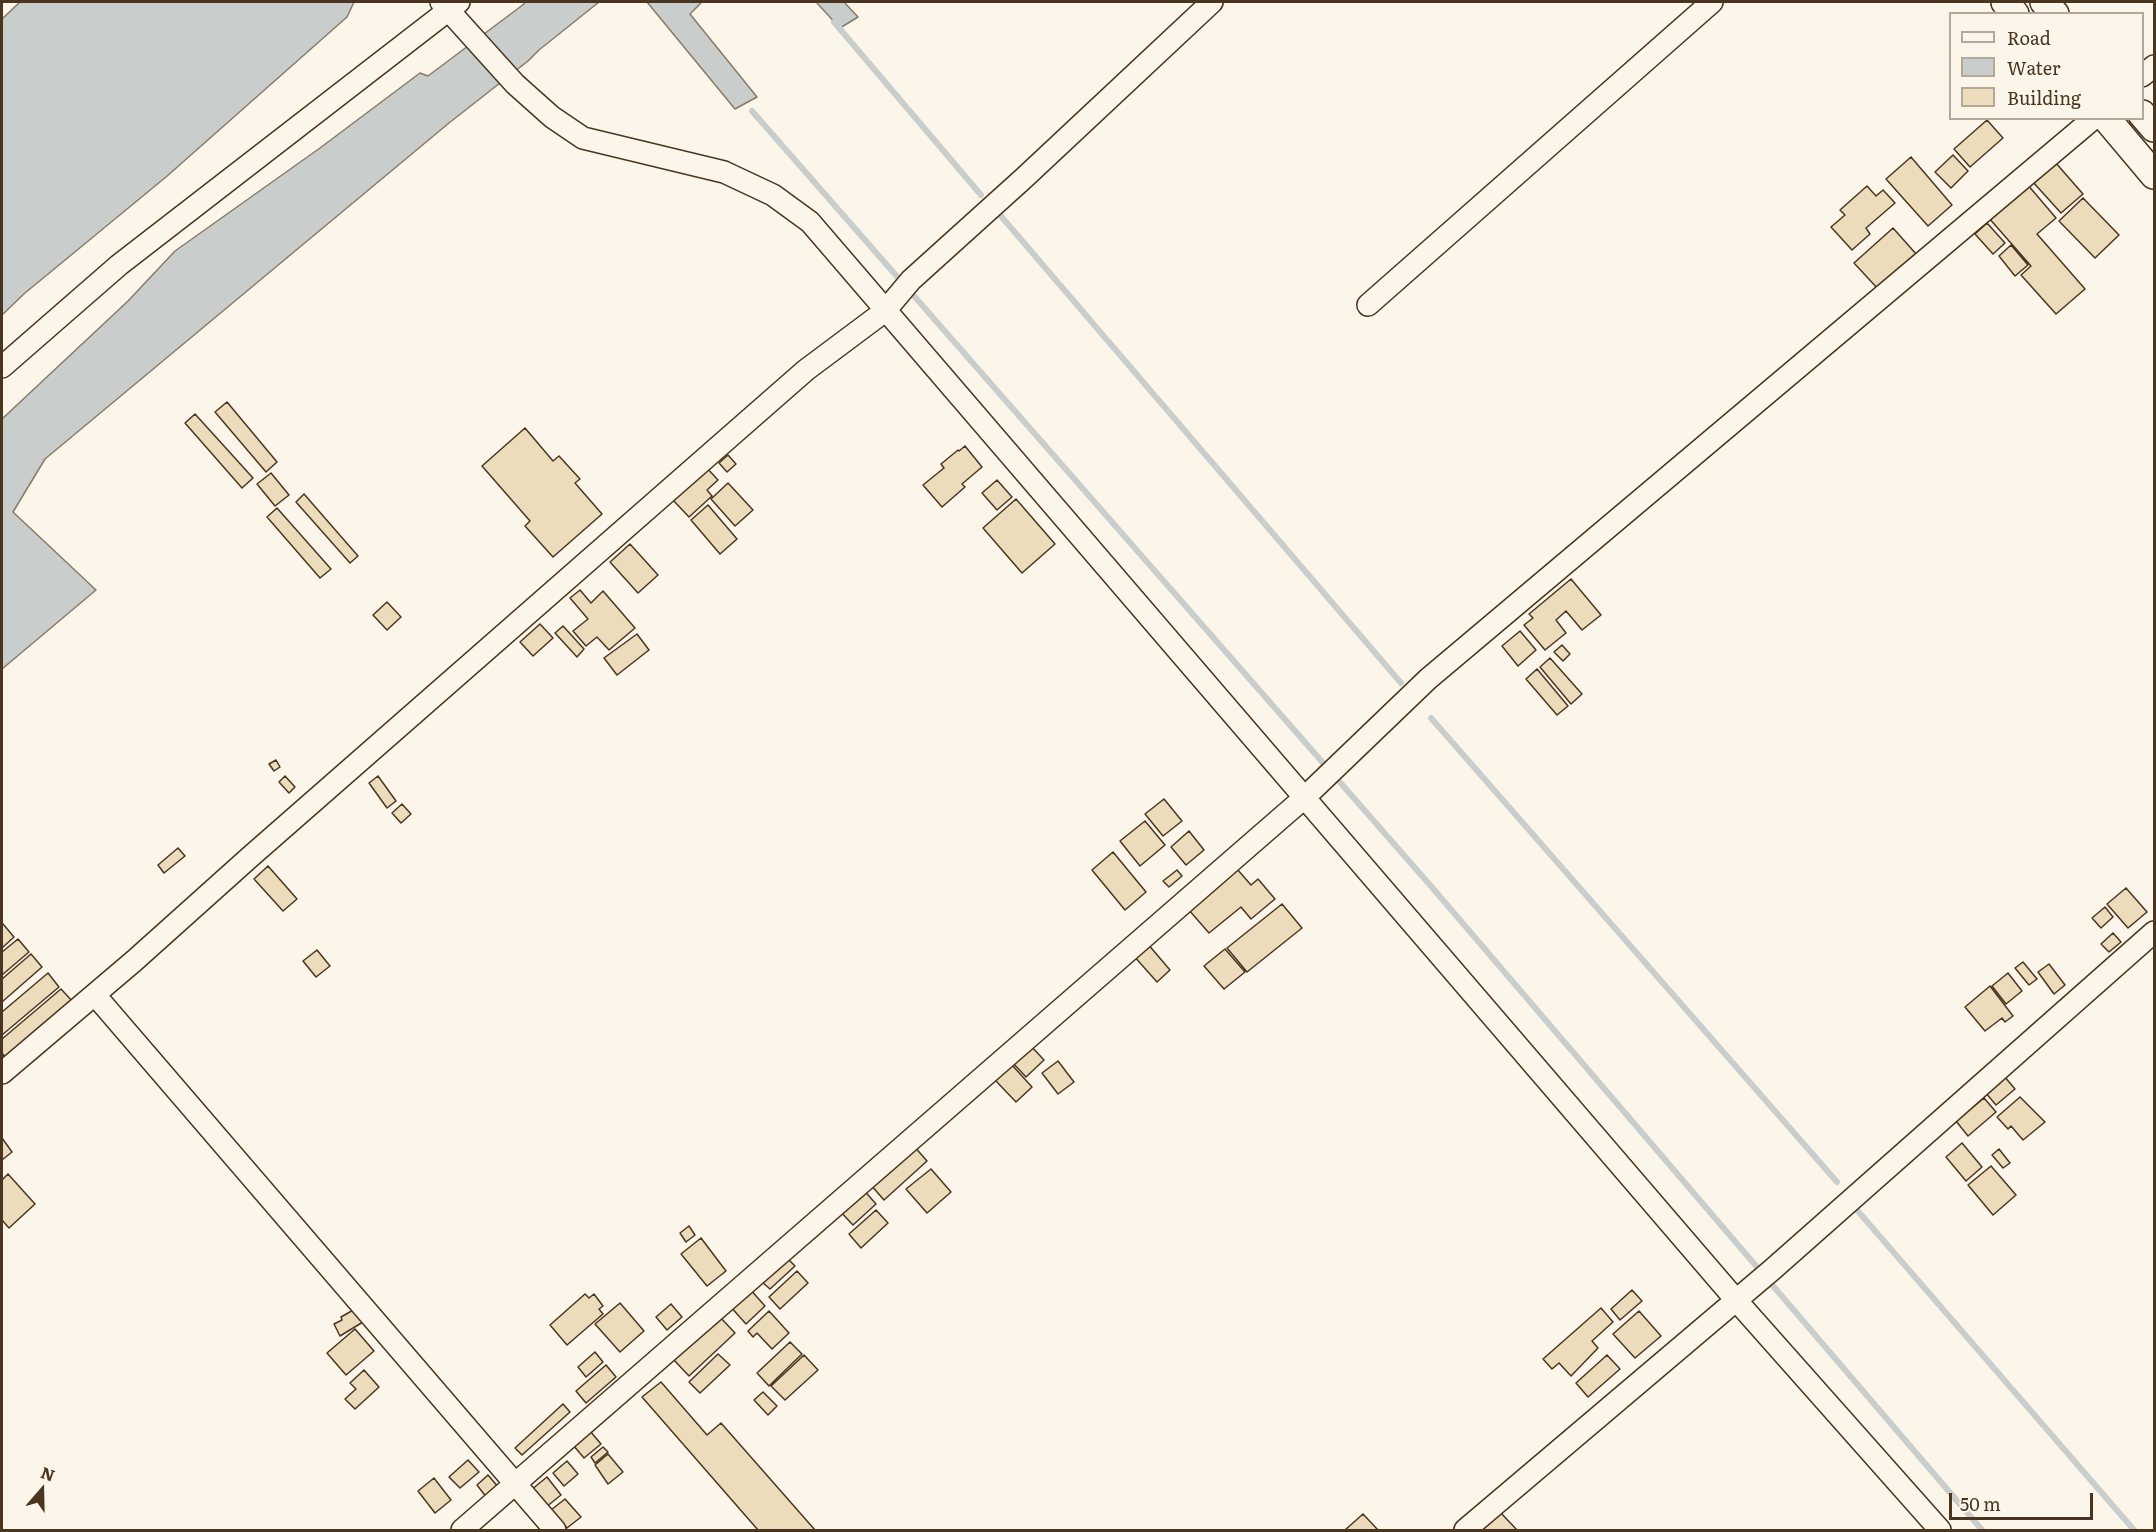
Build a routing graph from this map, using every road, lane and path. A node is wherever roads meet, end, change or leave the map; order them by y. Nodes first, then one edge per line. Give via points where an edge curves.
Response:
1 (1212, 2) edge
2 (1712, 2) edge
3 (450, 5) edge
4 (2144, 116) edge
5 (2092, 120) edge
6 (2108, 120) edge
7 (2154, 128) edge
8 (2154, 175) edge
9 (1368, 305) dead end
10 (885, 311) junction
11 (2, 367) edge
12 (1304, 798) junction
13 (2154, 932) edge
14 (95, 995) junction
15 (2, 1073) edge
16 (1740, 1296) junction
17 (516, 1485) junction
18 (462, 1530) edge
19 (555, 1530) edge
20 (1465, 1530) edge
21 (1940, 1530) edge

1 - 10 street via 911,280
2 - 9 street
3 - 10 street via 474,39 552,117 583,138 724,172 773,195 810,222
3 - 11 street via 119,265
4 - 7 main road
5 - 12 street via 1428,680
6 - 8 main road
10 - 12 street
10 - 14 street via 806,370
12 - 16 street
12 - 17 street
13 - 16 street
14 - 15 street
14 - 17 street
16 - 20 street
16 - 21 street
17 - 18 street
17 - 19 street

